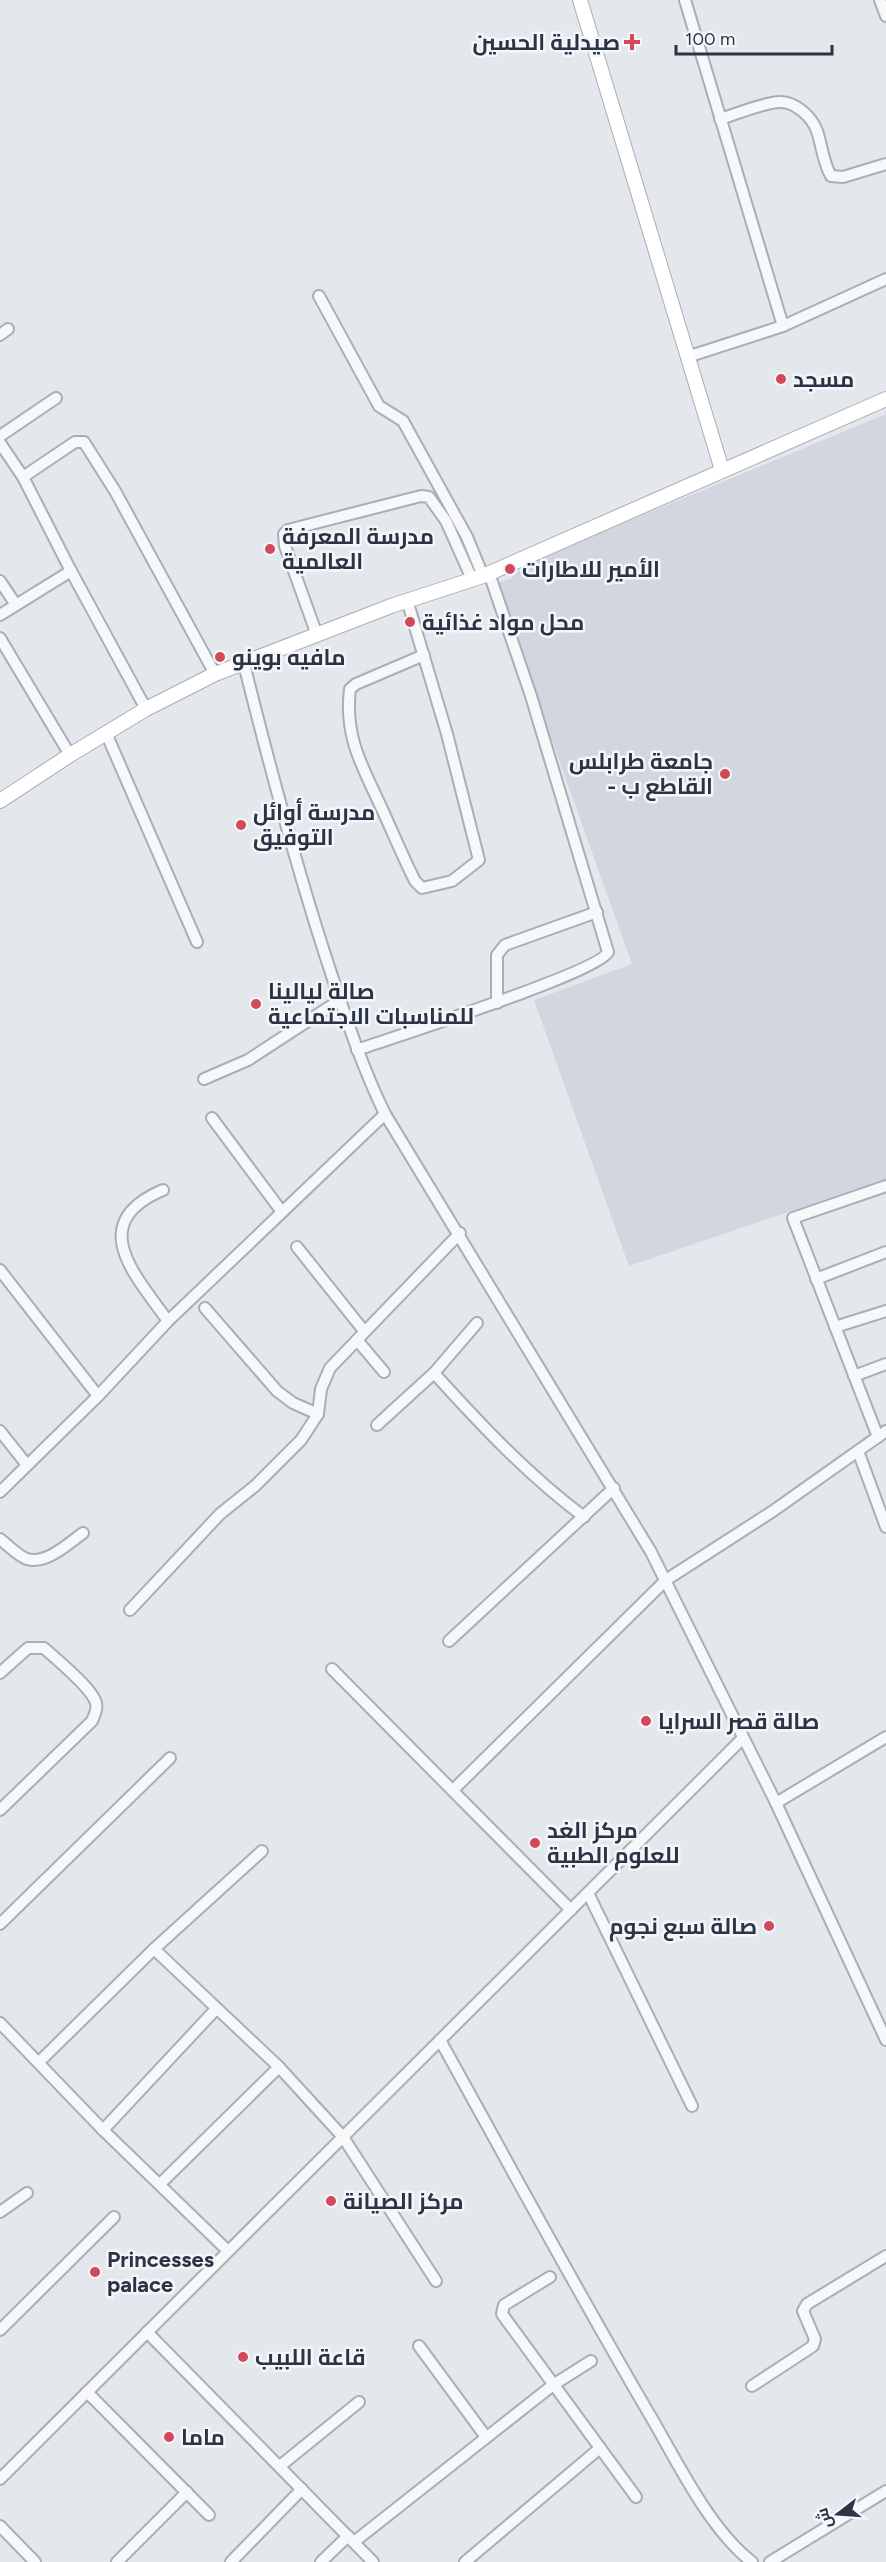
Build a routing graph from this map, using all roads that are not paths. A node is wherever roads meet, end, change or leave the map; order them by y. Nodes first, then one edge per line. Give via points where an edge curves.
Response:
1 (580, 0) edge
2 (685, 0) edge
3 (880, 0) edge
4 (886, 16) edge
5 (720, 119) junction
6 (886, 165) edge
7 (886, 279) edge
8 (319, 296) dead end
9 (783, 326) junction
10 (687, 357) junction
11 (56, 398) dead end
12 (886, 399) edge
13 (0, 436) edge
14 (0, 443) edge
15 (722, 470) junction
16 (23, 477) junction
17 (71, 571) junction
18 (482, 576) junction
19 (0, 581) edge
20 (407, 600) junction
21 (16, 606) junction
22 (0, 615) edge
23 (317, 635) junction
24 (0, 638) edge
25 (424, 655) junction
26 (244, 664) junction
27 (215, 674) junction
28 (147, 709) junction
29 (106, 733) junction
30 (70, 755) junction
31 (0, 801) edge
32 (597, 912) junction
33 (197, 942) dead end
34 (340, 1000) junction
35 (498, 1003) junction
36 (357, 1050) junction
37 (204, 1079) dead end
38 (385, 1114) junction
39 (212, 1118) dead end
40 (886, 1186) edge
41 (163, 1190) dead end
42 (282, 1212) junction
43 (460, 1233) junction
44 (297, 1246) dead end
45 (886, 1252) edge
46 (0, 1270) edge
47 (816, 1279) junction
48 (205, 1308) dead end
49 (886, 1311) edge
50 (168, 1321) junction
51 (477, 1323) dead end
52 (835, 1327) junction
53 (364, 1331) junction
54 (357, 1340) junction
55 (886, 1364) edge
56 (384, 1372) dead end
57 (434, 1373) junction
58 (854, 1376) junction
59 (98, 1396) junction
60 (318, 1414) junction
61 (377, 1425) dead end
62 (0, 1431) edge
63 (882, 1434) edge
64 (858, 1451) junction
65 (27, 1465) junction
66 (614, 1488) junction
67 (0, 1492) edge
68 (584, 1517) junction
69 (886, 1527) edge
70 (83, 1533) dead end
71 (0, 1539) edge
72 (666, 1580) junction
73 (130, 1610) dead end
74 (449, 1641) dead end
75 (332, 1669) dead end
76 (0, 1673) edge
77 (886, 1737) edge
78 (743, 1738) junction
79 (170, 1758) dead end
80 (453, 1790) junction
81 (776, 1803) junction
82 (0, 1810) edge
83 (262, 1851) dead end
84 (588, 1893) junction
85 (571, 1910) junction
86 (0, 1924) edge
87 (154, 1949) junction
88 (216, 2009) junction
89 (0, 2023) edge
90 (441, 2040) junction
91 (886, 2040) edge
92 (39, 2062) junction
93 (279, 2067) junction
94 (692, 2106) dead end
95 (103, 2130) junction
96 (343, 2137) junction
97 (160, 2184) junction
98 (27, 2193) dead end
99 (0, 2212) edge
100 (114, 2217) dead end
101 (228, 2251) junction
102 (886, 2256) edge
103 (550, 2277) dead end
104 (436, 2281) dead end
105 (0, 2330) edge
106 (147, 2332) junction
107 (419, 2346) dead end
108 (591, 2361) dead end
109 (553, 2385) junction
110 (752, 2386) dead end
111 (87, 2392) junction
112 (359, 2402) dead end
113 (486, 2437) junction
114 (600, 2448) junction
115 (280, 2466) junction
116 (2, 2473) edge
117 (302, 2489) junction
118 (886, 2491) edge
119 (187, 2492) junction
120 (636, 2497) dead end
121 (209, 2515) dead end
122 (0, 2526) edge
123 (351, 2539) junction
124 (35, 2562) edge
125 (117, 2562) edge
126 (231, 2562) edge
127 (321, 2562) edge
128 (373, 2562) edge
129 (465, 2562) edge
130 (752, 2562) edge
131 (770, 2562) edge

1 - 10 street
2 - 5 street
3 - 4 street
5 - 6 street via 779,102 793,105 811,119 831,176 843,177
5 - 9 street
7 - 9 street
8 - 18 street via 379,406 403,421 467,537
9 - 10 street
10 - 15 street
11 - 13 street
12 - 15 street
14 - 16 street
15 - 18 street
16 - 17 street
16 - 27 street via 75,442 84,442
17 - 21 street
17 - 28 street
18 - 20 street
18 - 23 street via 429,497 288,530 284,534 285,546
18 - 32 street via 531,696
19 - 21 street
20 - 23 street
20 - 25 street
21 - 22 street
23 - 26 street
24 - 30 street
25 - 25 street via 356,684 350,689 348,704 361,767 415,881 422,888 452,881 479,860
26 - 27 street
26 - 34 street via 283,820
27 - 28 street
28 - 29 street
29 - 30 street
29 - 33 street
30 - 31 street
32 - 35 street via 500,950
32 - 35 street via 608,948 604,958
34 - 36 street
34 - 37 street via 248,1060
35 - 36 street
36 - 38 street
38 - 42 street
38 - 43 street
39 - 42 street
40 - 47 street via 793,1218
41 - 50 street via 145,1197 132,1209 120,1236 133,1272
42 - 50 street
43 - 53 street
43 - 66 street
44 - 53 street
45 - 47 street
46 - 59 street
47 - 52 street
48 - 60 street via 277,1391
49 - 52 street
50 - 59 street
51 - 57 street
52 - 58 street
53 - 54 street
54 - 56 street
54 - 60 street via 330,1368 321,1389
55 - 58 street
57 - 61 street
57 - 68 street via 508,1452
58 - 63 street
59 - 65 street
60 - 73 street via 301,1440 220,1514
62 - 65 street
63 - 64 street
64 - 69 street
64 - 72 street
65 - 67 street
66 - 68 street
66 - 72 street
68 - 74 street
70 - 71 street via 36,1561 25,1559
72 - 78 street
72 - 80 street
75 - 80 street
76 - 82 street via 28,1648 44,1648 78,1680 96,1702 96,1709 92,1721
77 - 81 street
78 - 81 street
78 - 84 street
79 - 86 street
80 - 85 street
81 - 91 street
83 - 87 street
84 - 85 street
84 - 94 street
85 - 90 street
87 - 88 street
87 - 92 street
88 - 93 street
88 - 95 street
89 - 92 street
90 - 96 street
90 - 130 street via 563,2265 697,2497 738,2551
92 - 95 street
93 - 96 street
93 - 97 street
95 - 97 street
96 - 101 street
96 - 104 street
97 - 101 street
98 - 99 street
100 - 105 street
101 - 106 street
102 - 110 street via 807,2304 803,2311 815,2338 813,2346
103 - 109 street via 504,2305 501,2311
106 - 111 street
106 - 115 street
107 - 113 street
108 - 109 street
109 - 113 street
109 - 114 street
111 - 116 street
111 - 119 street
112 - 115 street
113 - 123 street
114 - 120 street
114 - 129 street
115 - 117 street
117 - 123 street
117 - 126 street
118 - 131 street
119 - 121 street
119 - 125 street
122 - 124 street
123 - 127 street
123 - 128 street

